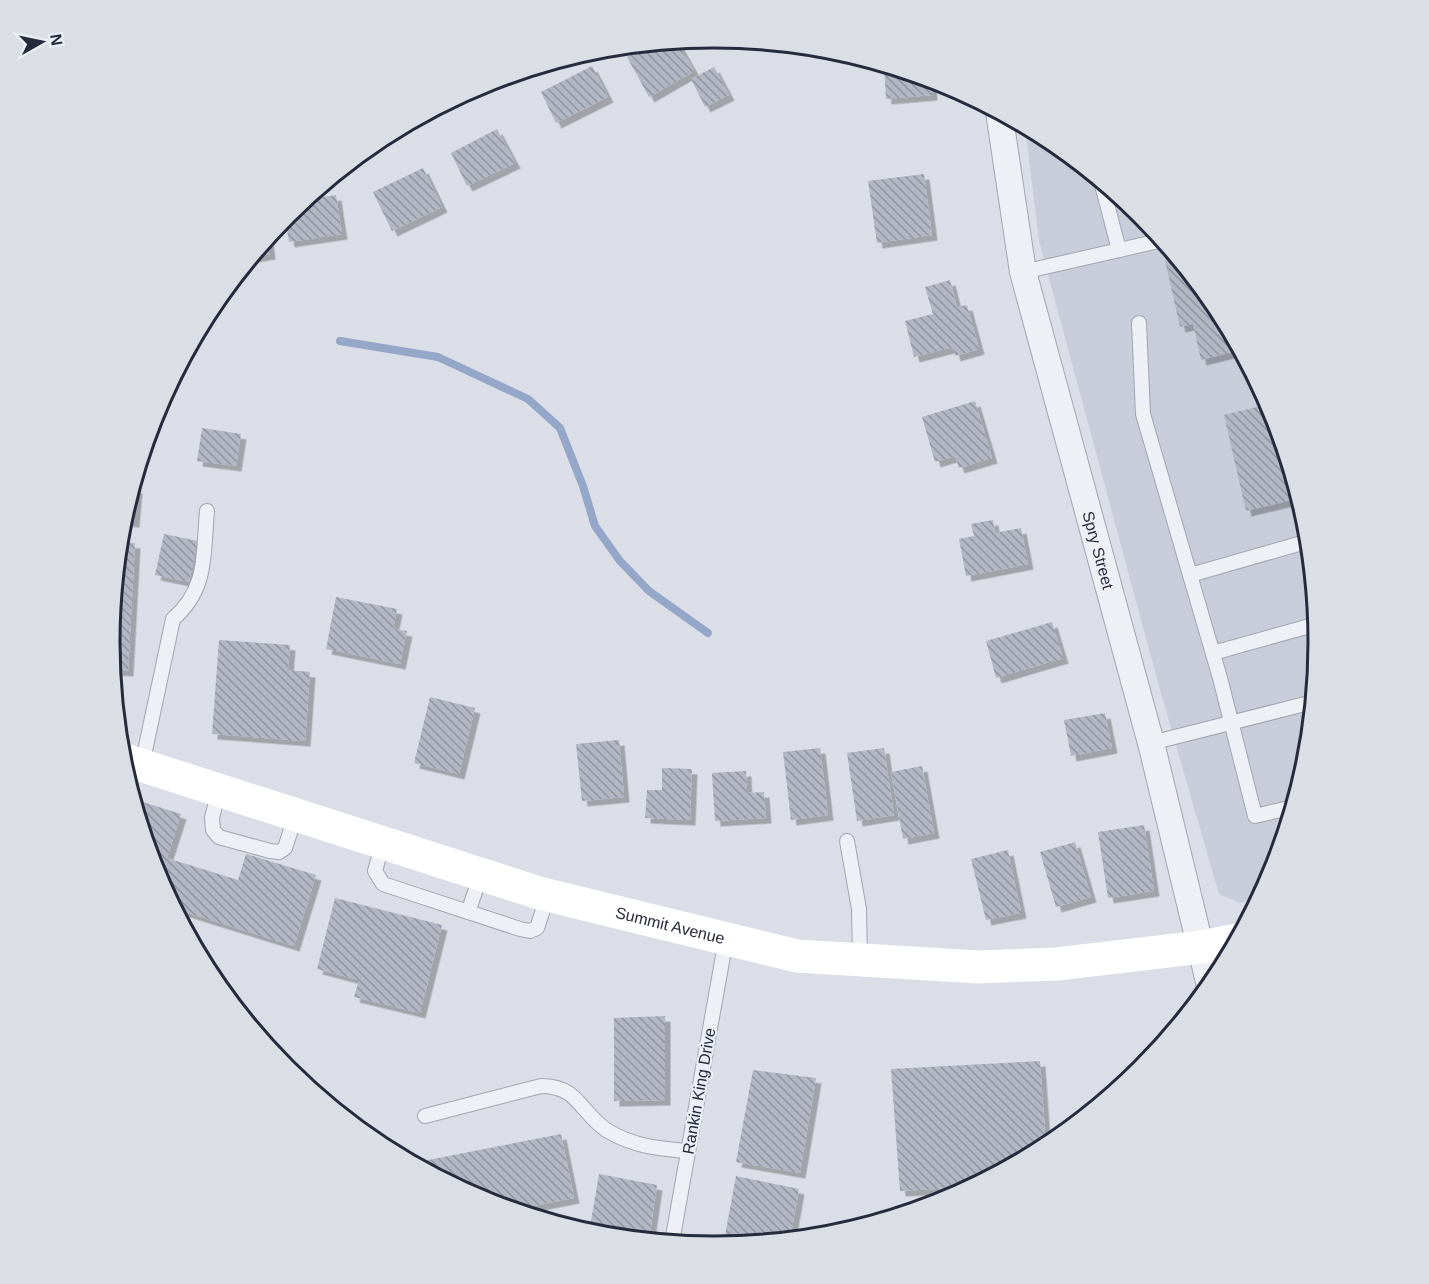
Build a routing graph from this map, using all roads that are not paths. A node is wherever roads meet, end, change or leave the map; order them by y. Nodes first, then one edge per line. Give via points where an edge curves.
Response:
1 (1000, 122) edge
2 (1104, 194) edge
3 (1154, 242) edge
4 (1119, 250) junction
5 (1023, 273) junction
6 (1139, 322) dead end
7 (207, 511) dead end
8 (1300, 544) edge
9 (1190, 575) junction
10 (1308, 627) edge
11 (1213, 653) junction
12 (1305, 704) edge
13 (1232, 723) junction
14 (1151, 743) junction
15 (133, 760) edge
16 (133, 762) edge
17 (219, 789) junction
18 (1284, 809) edge
19 (296, 814) junction
20 (847, 841) dead end
21 (383, 842) junction
22 (482, 874) junction
23 (548, 895) junction
24 (468, 912) junction
25 (726, 939) junction
26 (1227, 942) edge
27 (1202, 947) junction
28 (860, 960) junction
29 (1207, 973) edge
30 (425, 1116) dead end
31 (688, 1151) junction
32 (673, 1235) edge

1 - 5 street, Spry Street
2 - 4 lane
3 - 4 lane
4 - 5 lane
5 - 14 street, Spry Street
6 - 9 lane via 1143,414
7 - 15 lane via 197,590 173,619
8 - 9 lane
9 - 11 lane
10 - 11 lane
11 - 13 lane
12 - 13 lane
13 - 14 lane
13 - 18 lane via 1255,816
14 - 27 street, Spry Street
16 - 17 main road, Summit Avenue
17 - 19 main road, Summit Avenue
17 - 19 lane via 212,818 213,830 219,837 279,852 285,848
19 - 21 main road, Summit Avenue
20 - 28 lane via 858,909
21 - 22 main road, Summit Avenue
21 - 24 lane via 375,871 383,884
22 - 23 main road, Summit Avenue
22 - 24 lane
23 - 24 lane via 537,928 530,931
23 - 25 main road, Summit Avenue
25 - 28 main road, Summit Avenue via 797,957
25 - 31 lane, Rankin King Drive
26 - 27 main road, Summit Avenue
27 - 28 main road, Summit Avenue via 1057,964 978,967
27 - 29 street, Spry Street
30 - 31 lane via 553,1086 574,1097 606,1130 630,1142
31 - 32 lane, Rankin King Drive

